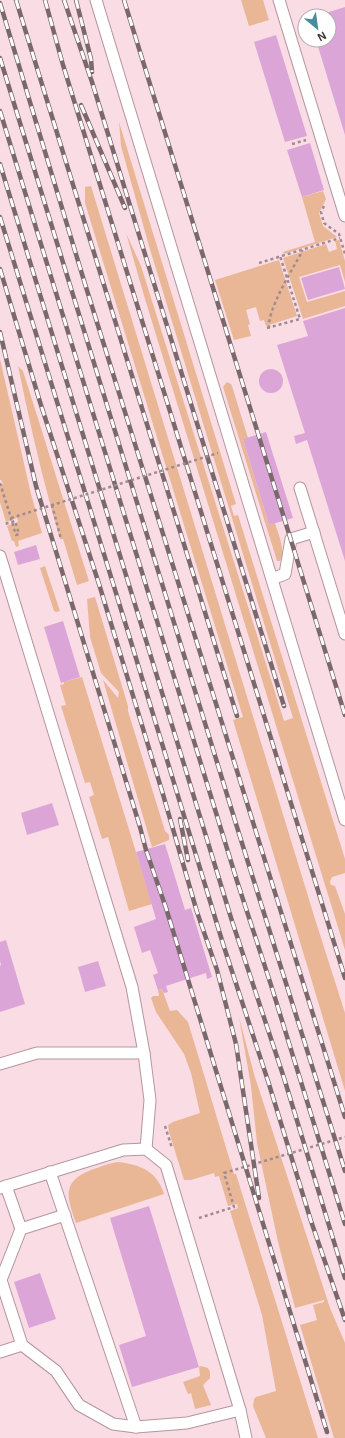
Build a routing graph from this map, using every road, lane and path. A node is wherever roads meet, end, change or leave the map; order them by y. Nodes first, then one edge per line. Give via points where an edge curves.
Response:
1 (96, 0) edge
2 (279, 0) edge
3 (310, 139) dead end
4 (292, 144) dead end
5 (345, 216) edge
6 (340, 238) dead end
7 (302, 250) junction
8 (280, 256) junction
9 (259, 263) dead end
10 (287, 279) junction
11 (218, 453) dead end
12 (0, 483) edge
13 (300, 488) dead end
14 (52, 505) junction
15 (11, 518) junction
16 (5, 524) dead end
17 (314, 532) junction
18 (61, 539) dead end
19 (0, 556) edge
20 (272, 579) junction
21 (345, 634) edge
22 (345, 820) edge
23 (144, 1053) junction
24 (0, 1064) edge
25 (345, 1137) edge
26 (146, 1149) junction
27 (50, 1172) junction
28 (3, 1187) edge
29 (65, 1215) junction
30 (194, 1219) dead end
31 (21, 1229) junction
32 (22, 1345) junction
33 (0, 1352) edge
34 (240, 1410) junction
35 (136, 1428) junction
36 (246, 1438) edge

1 - 20 lane
2 - 5 lane
3 - 4 path
6 - 7 path
7 - 8 path
7 - 10 path
8 - 9 path
8 - 10 path
10 - 10 path via 268,320 268,328 300,319
11 - 14 path, bridge
12 - 15 path
13 - 17 lane
14 - 15 path, bridge
14 - 18 path, bridge
15 - 16 path via 13,524 16,535 19,534 15,520 10,522
17 - 20 lane via 291,539 286,574
17 - 21 lane
19 - 23 lane via 132,987
20 - 22 lane
23 - 24 lane via 37,1053
23 - 26 lane via 150,1100
25 - 30 path via 224,1173 234,1207
26 - 27 lane via 123,1150
26 - 34 lane via 166,1165
27 - 28 lane
27 - 29 lane
28 - 31 lane
29 - 31 lane
29 - 35 lane
31 - 32 lane via 1,1280
32 - 33 lane
32 - 35 lane via 56,1371 79,1405 113,1424
34 - 35 lane via 187,1423
34 - 36 lane

